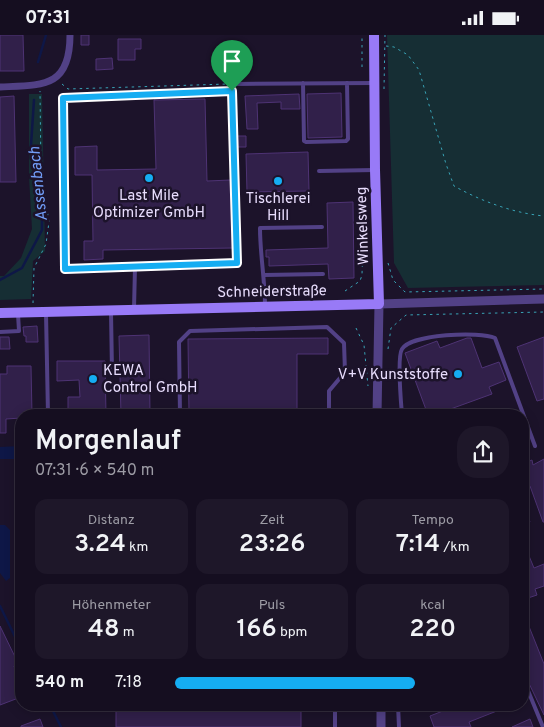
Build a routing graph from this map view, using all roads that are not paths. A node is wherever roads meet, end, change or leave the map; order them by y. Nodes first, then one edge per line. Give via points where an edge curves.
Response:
1 (70, 35) edge
2 (374, 35) edge
3 (303, 83) junction
4 (347, 83) junction
5 (374, 83) junction
6 (234, 84) road end
7 (0, 87) edge
8 (320, 171) dead end
9 (375, 171) junction
10 (322, 227) dead end
11 (135, 267) junction
12 (264, 275) junction
13 (323, 275) dead end
14 (544, 299) edge
15 (379, 304) junction
16 (265, 306) junction
17 (111, 309) junction
18 (134, 309) junction
19 (46, 311) junction
20 (18, 312) junction
21 (0, 313) edge
22 (0, 332) edge
23 (112, 372) dead end
24 (48, 409) edge
25 (180, 409) edge
26 (329, 409) edge
27 (377, 409) edge
28 (402, 409) edge
29 (521, 409) edge
30 (529, 430) edge
31 (535, 446) dead end
32 (529, 693) edge
33 (335, 711) edge
34 (381, 711) edge
35 (398, 711) edge
36 (335, 727) edge
37 (381, 727) edge
38 (399, 727) edge
39 (543, 727) edge

1 - 7 street via 65,68 56,78 40,85
2 - 5 main road, Winkelsweg
3 - 4 lane
3 - 4 lane via 306,142 348,139
3 - 6 lane
4 - 5 lane
5 - 9 main road, Winkelsweg
8 - 9 lane
9 - 15 main road, Winkelsweg
10 - 12 lane via 260,228
11 - 11 lane via 237,263 232,91 63,98 65,269
11 - 18 lane
12 - 13 lane
12 - 16 lane
14 - 15 street, Schneiderstraße
15 - 16 main road, Schneiderstraße
15 - 27 street, Winkelsweg
16 - 18 main road, Schneiderstraße
17 - 18 main road, Schneiderstraße
17 - 19 main road, Schneiderstraße
17 - 23 lane
19 - 20 main road, Schneiderstraße
19 - 24 lane
20 - 21 main road, Schneiderstraße
20 - 22 lane via 19,331
25 - 26 lane via 179,342 190,331 327,327 344,343 345,372 329,391
28 - 29 lane via 400,351 403,347 436,336 468,334 495,338
30 - 31 lane
32 - 39 lane
33 - 36 lane
34 - 37 street
35 - 38 lane

